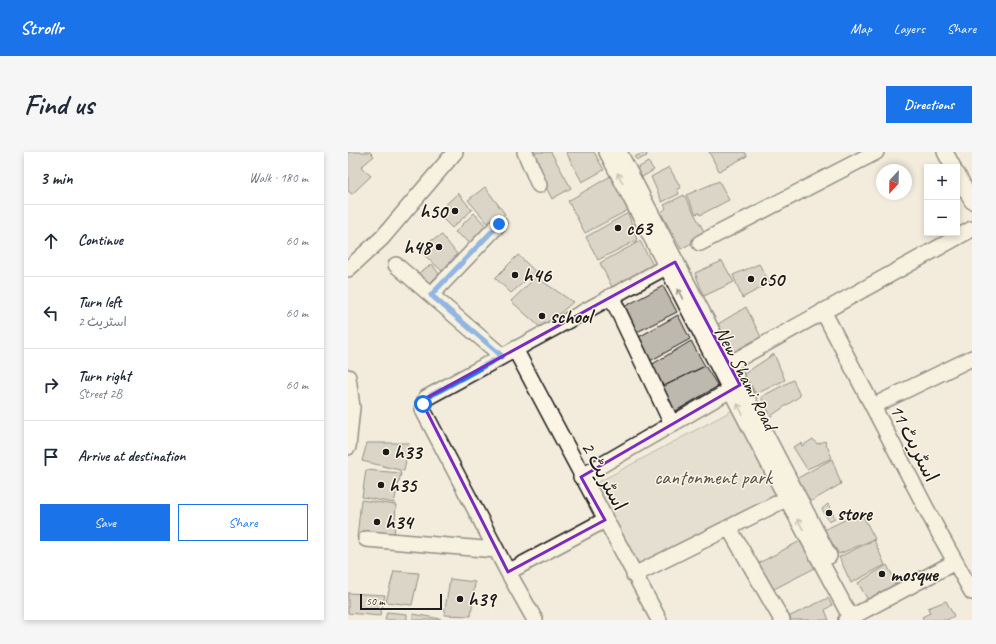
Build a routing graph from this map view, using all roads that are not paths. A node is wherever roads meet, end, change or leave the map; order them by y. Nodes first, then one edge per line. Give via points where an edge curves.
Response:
1 (455, 152) edge
2 (525, 152) edge
3 (607, 152) edge
4 (619, 152) edge
5 (876, 152) edge
6 (945, 152) edge
7 (951, 164) edge
8 (960, 179) edge
9 (539, 185) dead end
10 (971, 198) edge
11 (499, 224) dead end
12 (972, 229) edge
13 (700, 243) dead end
14 (396, 265) dead end
15 (671, 265) junction
16 (348, 269) edge
17 (431, 295) junction
18 (611, 296) junction
19 (823, 311) junction
20 (508, 353) junction
21 (972, 358) edge
22 (729, 364) junction
23 (348, 377) edge
24 (735, 387) junction
25 (872, 406) junction
26 (672, 424) junction
27 (348, 447) edge
28 (581, 477) junction
29 (791, 497) junction
30 (604, 520) junction
31 (729, 528) junction
32 (366, 539) dead end
33 (496, 550) junction
34 (955, 562) junction
35 (508, 572) junction
36 (634, 575) junction
37 (972, 592) edge
38 (854, 618) edge
39 (535, 620) edge
40 (659, 620) edge
41 (782, 620) edge

1 - 16 street via 382,238
2 - 9 street
15 -> 3 street, New Shami Road
4 - 15 street, New Shami Road
5 - 13 street
6 - 7 street
8 - 10 street
11 - 17 street
12 - 19 street
14 - 17 street, اسٹریٹ 2
15 - 18 street
15 - 22 street, New Shami Road
24 -> 15 street, New Shami Road
17 - 20 street, اسٹریٹ 2
18 - 20 street
18 - 26 street
19 - 22 street
19 - 25 street, اسٹریٹ 11
20 - 28 street, اسٹریٹ 2
20 - 33 street via 426,398 423,404 423,410
21 - 25 street
22 - 24 street, New Shami Road
23 - 27 street via 352,407
24 - 26 street
24 - 29 street, New Shami Road
25 - 34 street, اسٹریٹ 11
26 - 28 street
28 - 30 street, اسٹریٹ 2
29 - 31 street
29 - 38 street, New Shami Road
30 - 35 street
30 - 36 street, اسٹریٹ 2
31 - 36 street
31 - 41 street
32 - 33 street
33 - 35 street
34 - 37 street, اسٹریٹ 11
34 - 38 street
35 - 39 street
36 - 40 street, اسٹریٹ 2

